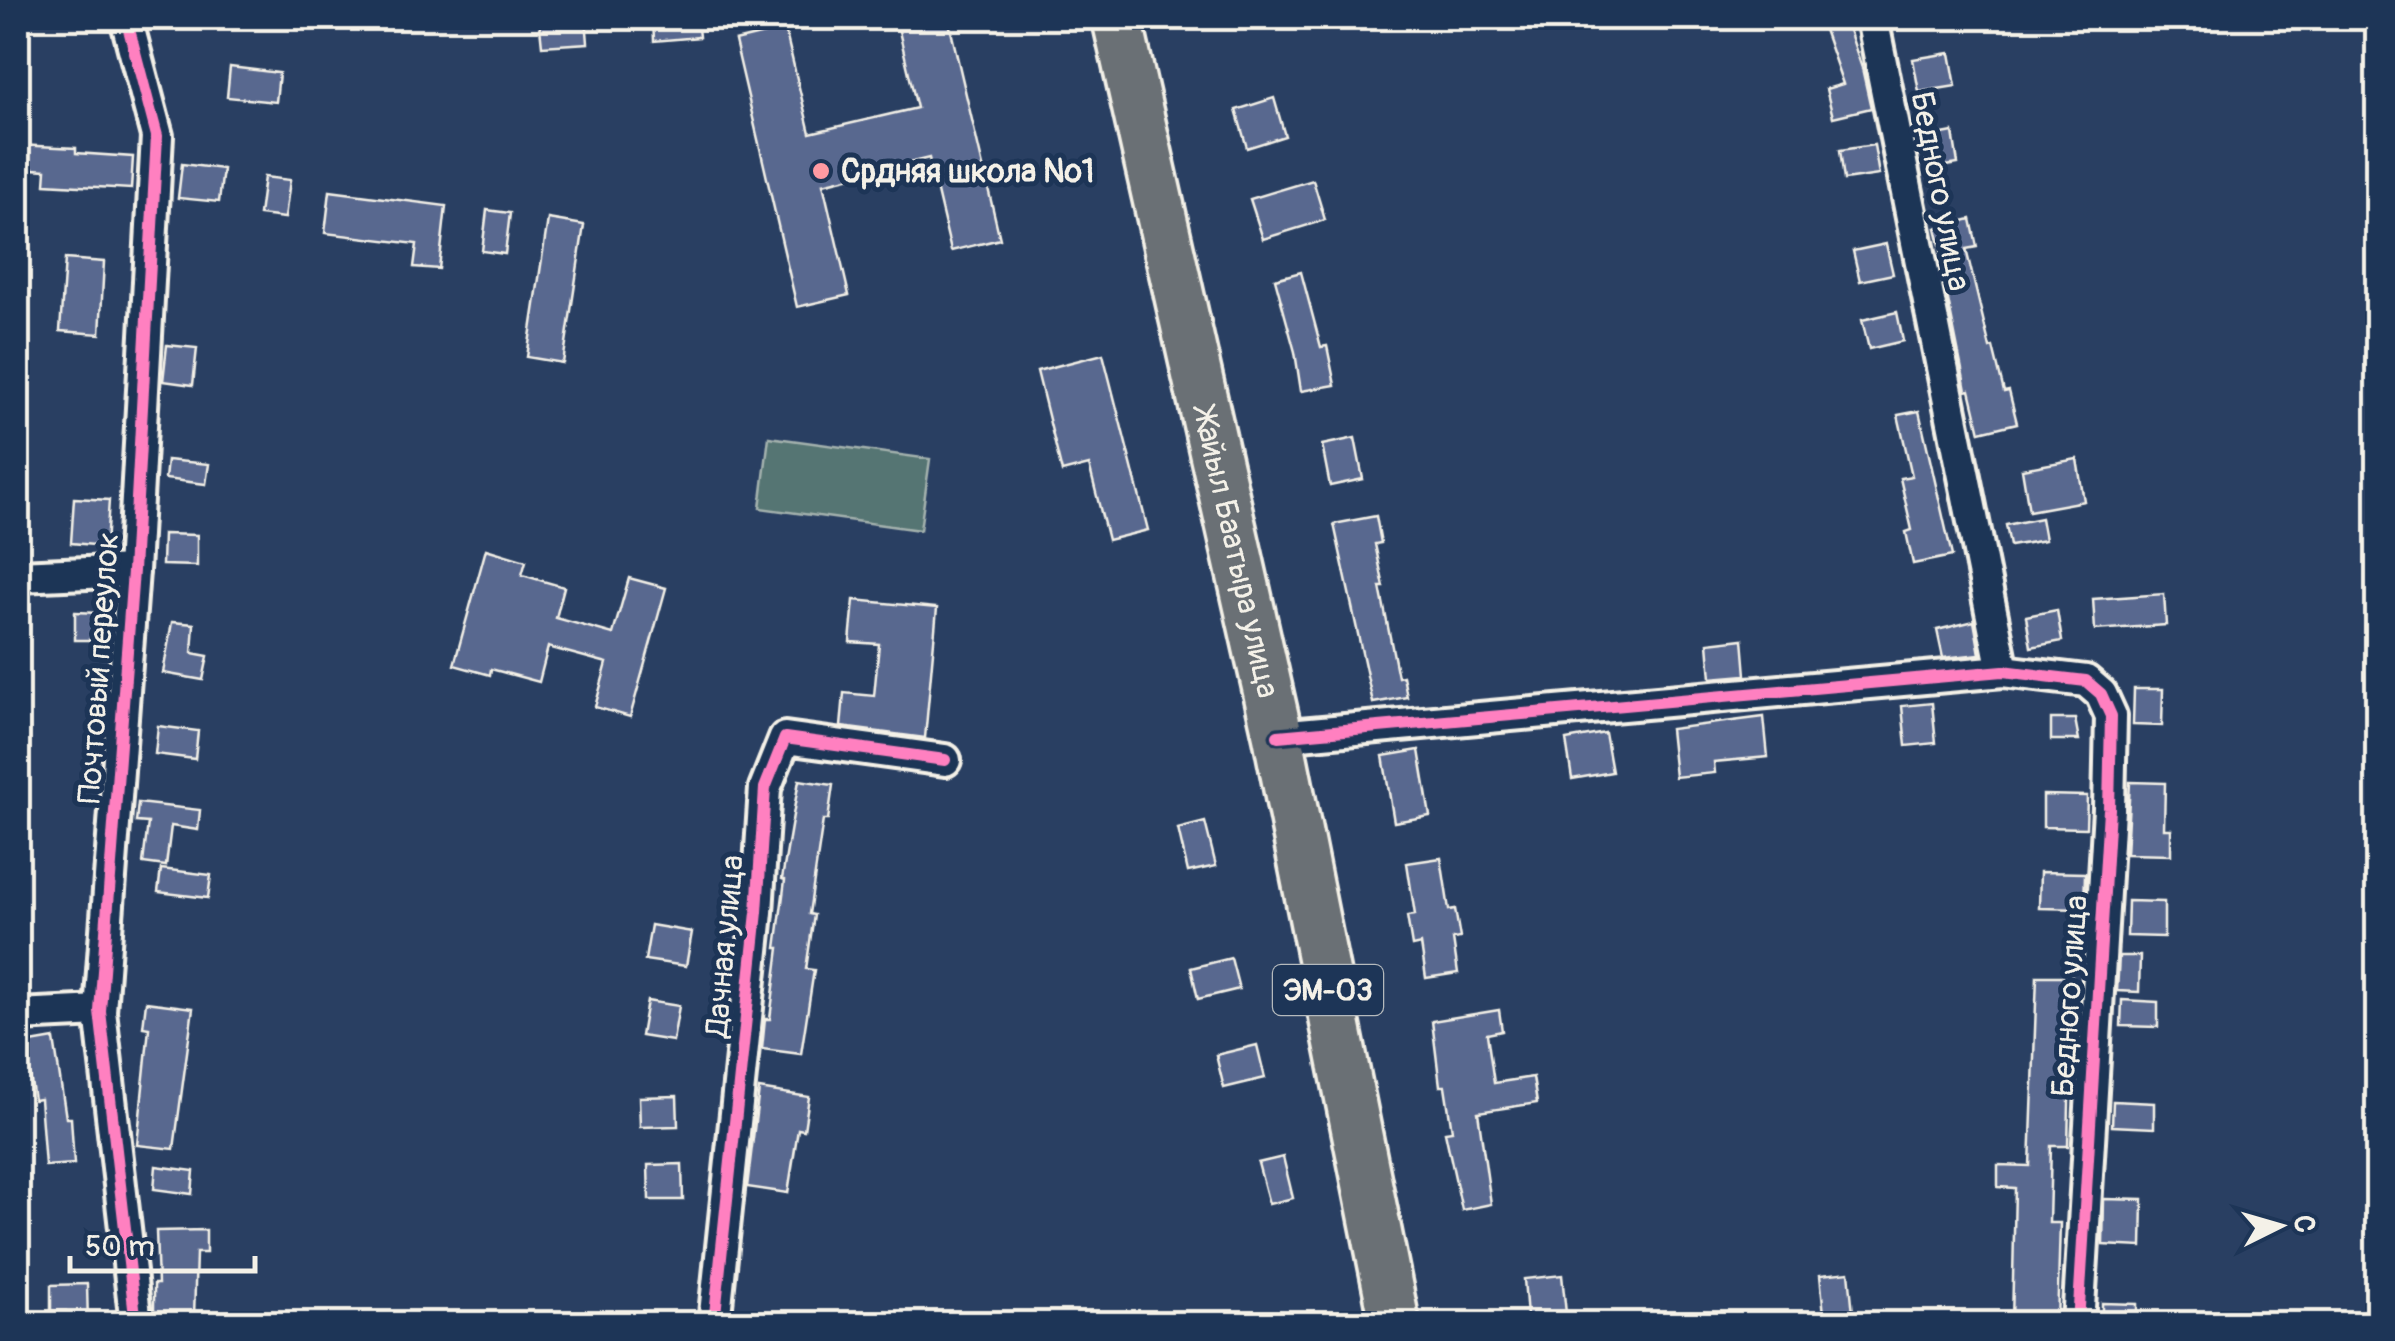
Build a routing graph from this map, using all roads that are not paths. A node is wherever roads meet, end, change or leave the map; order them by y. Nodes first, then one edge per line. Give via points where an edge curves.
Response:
1 (126, 18) edge
2 (1117, 18) edge
3 (1872, 18) edge
4 (133, 571) junction
5 (18, 576) edge
6 (2003, 671) junction
7 (1278, 736) junction
8 (945, 760) dead end
9 (100, 1011) junction
10 (18, 1015) edge
11 (136, 1324) edge
12 (714, 1324) edge
13 (1395, 1324) edge
14 (2078, 1324) edge

1 - 4 street, Почтовый переулок via 156,136
2 - 7 highway, Жайыл Баатыра улица / ЭМ-03
3 - 6 street, Бедного улица
4 - 5 street
4 - 9 street, Почтовый переулок
6 - 7 street
6 - 14 street, Бедного улица via 2086,681 2111,716
7 - 13 highway, Жайыл Баатыра улица / ЭМ-03
8 - 12 street, Дачная улица via 786,738 765,788
9 - 10 street
9 - 11 street, Почтовый переулок

